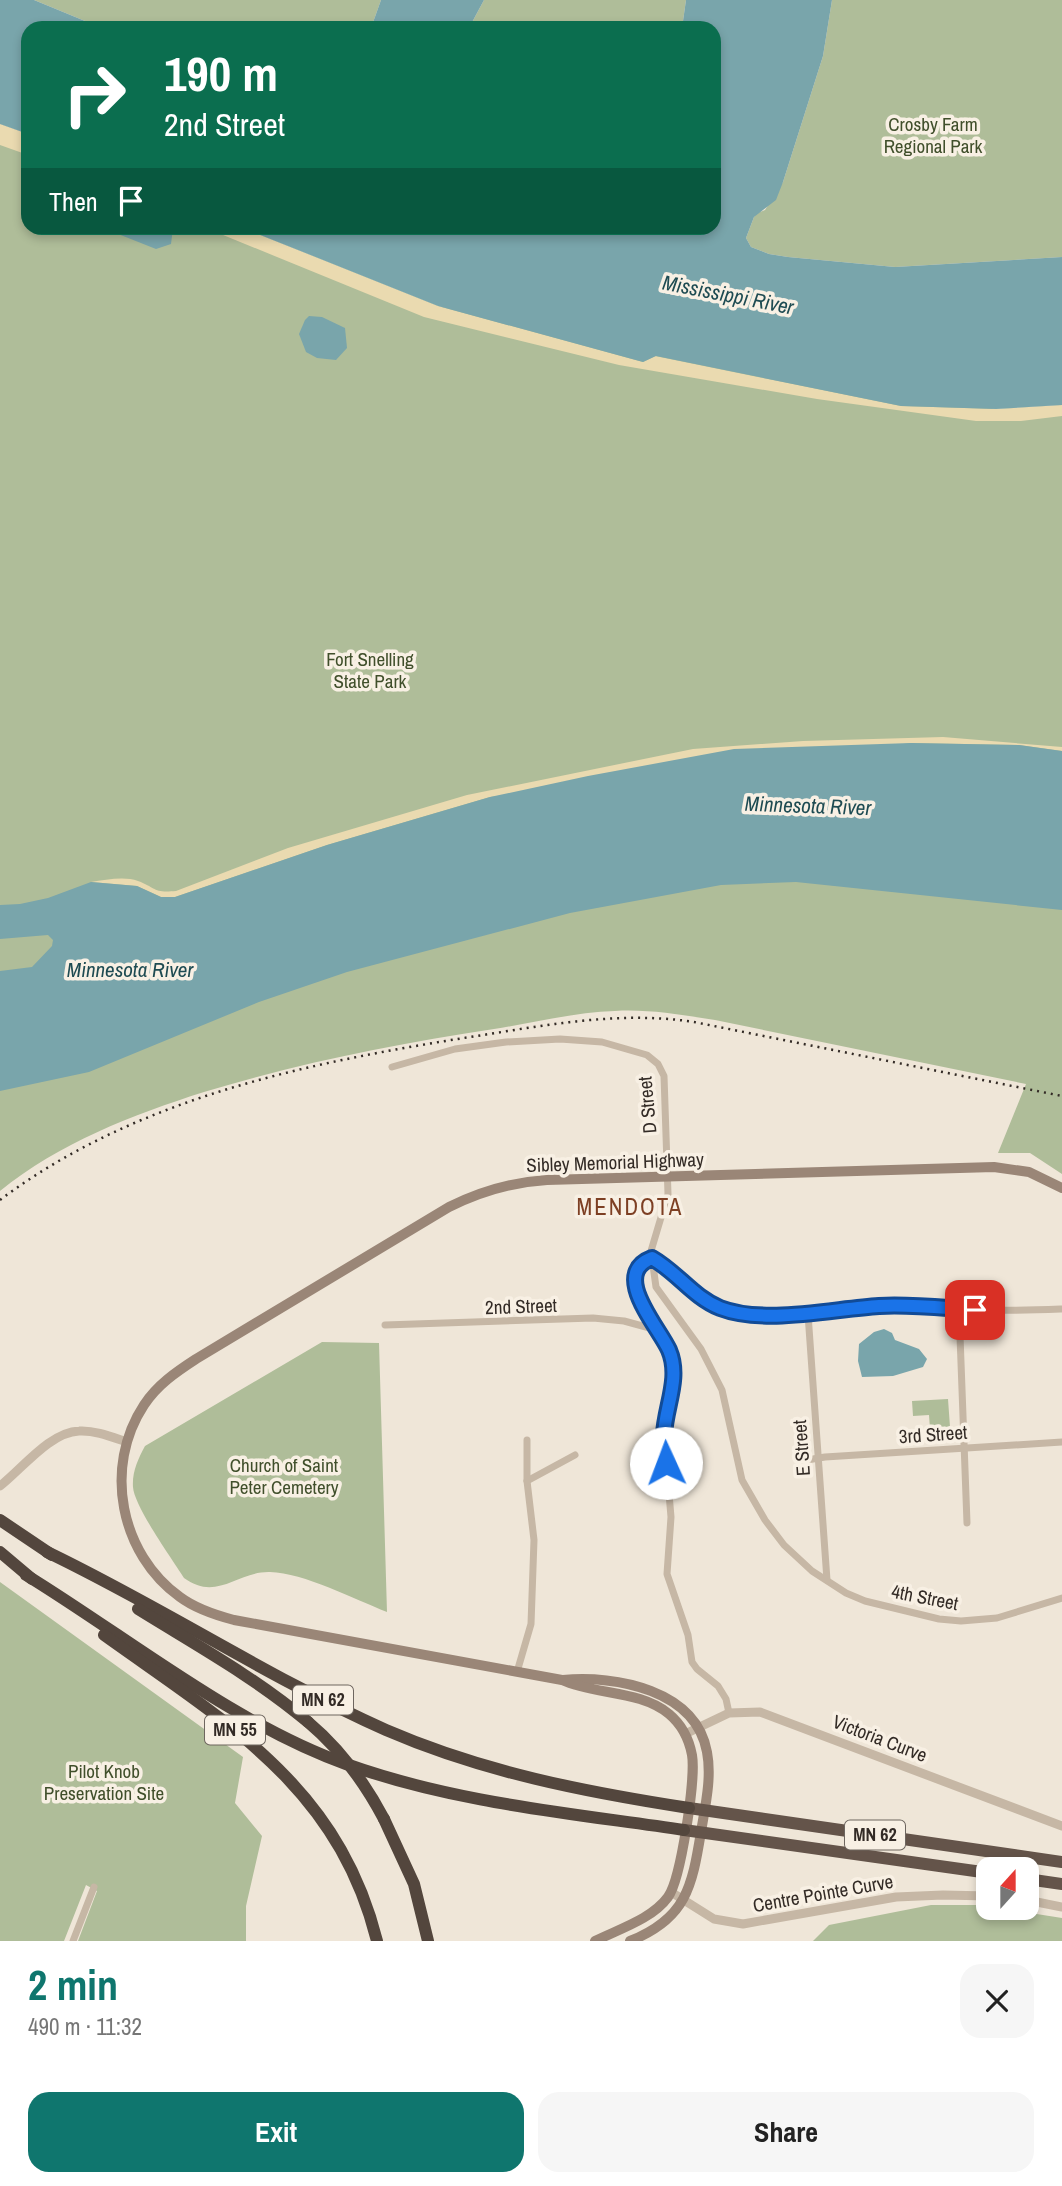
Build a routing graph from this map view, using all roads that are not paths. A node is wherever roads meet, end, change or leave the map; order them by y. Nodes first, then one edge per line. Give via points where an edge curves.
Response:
1 (392, 1067) dead end
2 (668, 1177) junction
3 (1062, 1188) edge
4 (652, 1258) junction
5 (959, 1309) junction
6 (1062, 1309) edge
7 (807, 1314) junction
8 (385, 1325) dead end
9 (657, 1329) junction
10 (527, 1440) dead end
11 (127, 1442) junction
12 (1062, 1442) edge
13 (966, 1449) junction
14 (575, 1455) dead end
15 (817, 1458) junction
16 (807, 1460) dead end
17 (527, 1480) junction
18 (0, 1486) edge
19 (0, 1520) edge
20 (967, 1523) dead end
21 (0, 1552) edge
22 (47, 1552) junction
23 (26, 1575) junction
24 (827, 1580) junction
25 (1062, 1598) edge
26 (517, 1672) junction
27 (562, 1680) junction
28 (729, 1713) junction
29 (698, 1728) junction
30 (685, 1734) junction
31 (689, 1808) junction
32 (705, 1811) junction
33 (1062, 1826) edge
34 (684, 1830) junction
35 (701, 1832) junction
36 (1062, 1862) edge
37 (976, 1871) edge
38 (1040, 1881) edge
39 (1062, 1884) edge
40 (94, 1887) dead end
41 (671, 1892) junction
42 (976, 1896) edge
43 (683, 1900) junction
44 (1040, 1903) edge
45 (1062, 1907) edge
46 (74, 1941) edge
47 (377, 1941) edge
48 (428, 1941) edge
49 (595, 1941) edge
50 (630, 1941) edge

1 - 2 street, D Street via 455,1049 560,1039 602,1042 647,1055 664,1076
2 - 3 main road, Sibley Memorial Highway via 994,1167 1029,1172
2 - 4 street, D Street
2 - 11 main road, Sibley Memorial Highway via 527,1182 463,1200 180,1369 145,1403
4 - 7 street via 678,1275 696,1295 721,1308 751,1315
4 - 9 street, D Street via 636,1270 636,1292
4 - 24 street, 4th Street via 656,1287 701,1349 722,1390 750,1497 784,1545
5 - 6 street
5 - 7 street via 880,1306
5 - 13 street
7 - 15 street, E Street
8 - 9 street, 2nd Street via 593,1318
9 - 28 street, D Street via 670,1351 674,1374 664,1435 671,1517 667,1574 688,1635 692,1662 718,1686
10 - 17 street
11 - 18 street via 78,1431 60,1436
11 - 26 main road, Sibley Memorial Highway via 121,1485 129,1529 152,1570 190,1604 234,1620
12 - 13 street, 3rd Street
13 - 15 street, 3rd Street
13 - 20 street
14 - 17 street
15 - 16 street, 3rd Street
15 - 24 street, E Street
17 - 26 street via 534,1540 531,1624
19 - 22 highway, MN 55
21 - 23 highway, MN 55
22 - 31 highway, MN 62 via 332,1705 404,1737 537,1781
22 - 48 highway, MN 55, bridge via 235,1669 287,1704 328,1741 357,1776 404,1858
23 - 34 highway, MN 62 via 239,1712 344,1763 456,1796
23 - 47 highway, MN 55 via 238,1732 288,1777 341,1849
24 - 25 street, 4th Street via 865,1601 961,1621 997,1618
26 - 27 main road, Sibley Memorial Highway
27 - 29 main road via 582,1678 654,1692 680,1707
27 - 30 main road via 655,1705
28 - 29 street, Victoria Curve
28 - 33 street, Victoria Curve via 769,1714
29 - 30 street, Victoria Curve
29 - 32 main road via 709,1765
30 - 31 main road via 693,1762
31 - 32 highway, MN 62
31 - 34 main road
32 - 35 main road
32 - 36 highway, MN 62
34 - 35 highway, MN 62
34 - 41 main road via 680,1868
35 - 37 highway, MN 62
35 - 43 main road via 694,1876
38 - 39 highway
40 - 46 street
41 - 43 street, Centre Pointe Curve
41 - 49 main road via 650,1914
42 - 43 street, Centre Pointe Curve via 897,1897 743,1924 714,1919
43 - 50 main road via 660,1926
44 - 45 street

